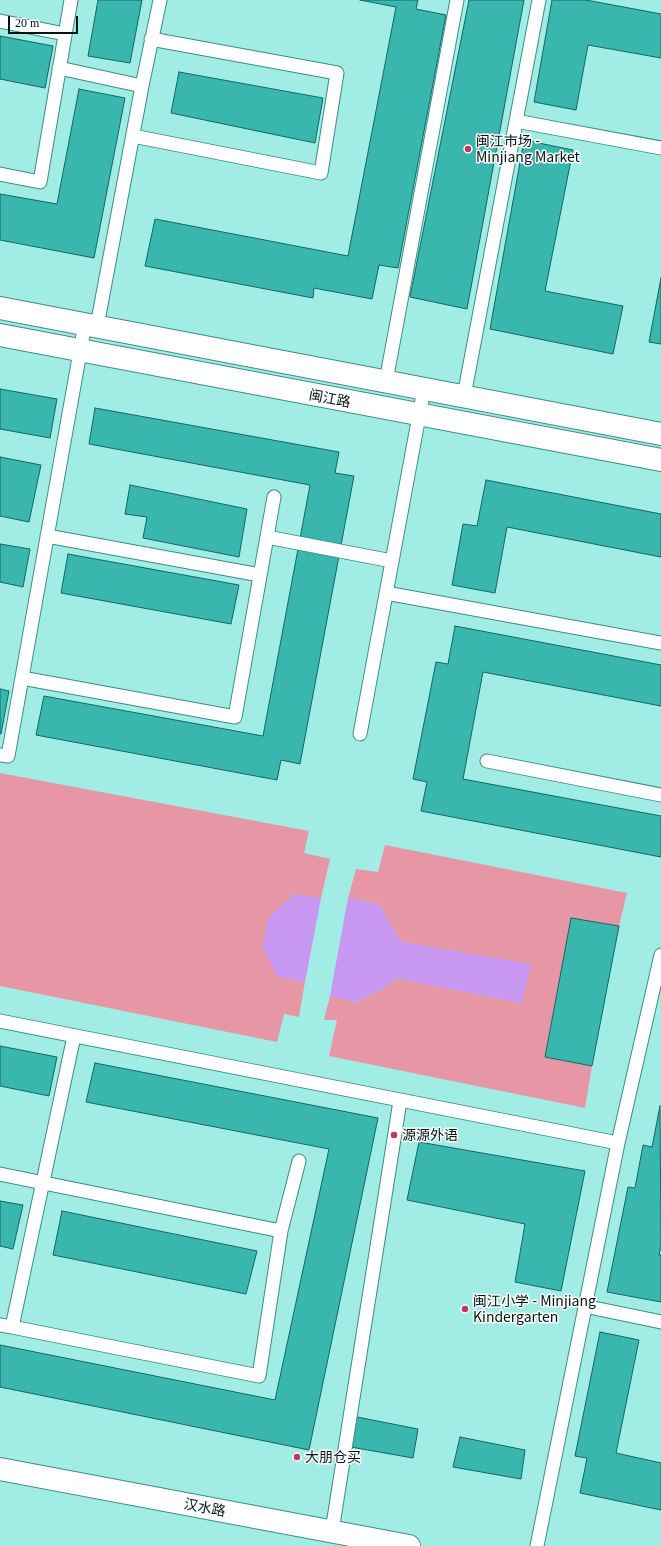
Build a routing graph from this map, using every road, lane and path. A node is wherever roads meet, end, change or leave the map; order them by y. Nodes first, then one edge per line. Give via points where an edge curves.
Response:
1 (71, 0) edge
2 (160, 0) edge
3 (457, 0) edge
4 (539, 0) edge
5 (0, 21) edge
6 (65, 34) junction
7 (151, 39) junction
8 (59, 68) junction
9 (142, 86) junction
10 (516, 120) junction
11 (133, 136) junction
12 (661, 148) edge
13 (0, 174) edge
14 (0, 308) edge
15 (91, 325) junction
16 (0, 335) edge
17 (80, 350) junction
18 (386, 381) junction
19 (424, 389) junction
20 (464, 396) junction
21 (420, 414) junction
22 (661, 434) edge
23 (661, 460) edge
24 (274, 497) dead end
25 (47, 536) junction
26 (267, 537) junction
27 (392, 561) junction
28 (260, 575) junction
29 (386, 593) junction
30 (661, 643) edge
31 (22, 678) junction
32 (360, 734) dead end
33 (0, 755) edge
34 (487, 761) dead end
35 (661, 795) edge
36 (661, 956) edge
37 (656, 1007) edge
38 (0, 1021) edge
39 (74, 1036) junction
40 (400, 1101) junction
41 (618, 1143) junction
42 (299, 1161) dead end
43 (0, 1174) edge
44 (43, 1182) junction
45 (281, 1231) junction
46 (584, 1306) junction
47 (661, 1322) edge
48 (6, 1326) edge
49 (0, 1469) edge
50 (332, 1531) junction
51 (409, 1546) edge
52 (537, 1546) edge

1 - 6 lane
2 - 7 lane
3 - 18 lane
4 - 10 lane
5 - 6 lane
6 - 8 lane
7 - 9 lane
7 - 11 lane via 338,73 321,173
8 - 9 lane
8 - 13 lane via 40,182
9 - 11 lane
10 - 12 lane
10 - 20 lane
11 - 15 lane
14 - 15 main road, 闽江路
15 - 17 lane
15 - 18 main road, 闽江路
16 - 17 main road, 闽江路
17 - 21 main road, 闽江路
17 - 25 lane
18 - 19 main road, 闽江路
19 - 20 main road, 闽江路
19 - 21 lane
20 - 22 main road, 闽江路
21 - 23 main road, 闽江路
21 - 27 lane
24 - 26 lane
25 - 28 lane
25 - 31 lane
26 - 27 lane
26 - 28 lane
27 - 29 lane
28 - 31 lane via 235,717
29 - 30 lane
29 - 32 lane
31 - 33 lane via 8,756
34 - 35 lane
36 - 37 lane
37 - 41 lane
38 - 39 lane
39 - 40 lane
39 - 44 lane
40 - 41 lane
40 - 50 lane
41 - 46 lane
42 - 45 lane
43 - 44 lane
44 - 45 lane
44 - 48 lane
45 - 48 lane via 259,1376
46 - 47 lane
46 - 52 lane
49 - 50 main road, 汉水路
50 - 51 main road, 汉水路

